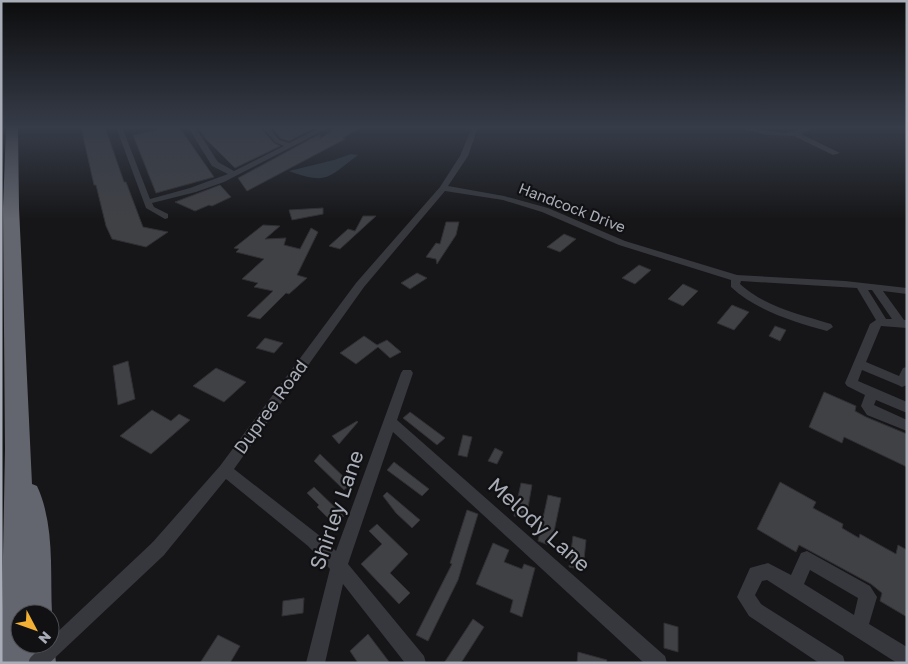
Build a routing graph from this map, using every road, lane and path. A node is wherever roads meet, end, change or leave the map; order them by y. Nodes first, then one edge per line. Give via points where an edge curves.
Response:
1 (12, 158) edge
2 (130, 158) edge
3 (211, 158) edge
4 (267, 158) edge
5 (463, 158) edge
6 (234, 174) junction
7 (443, 188) junction
8 (147, 202) junction
9 (166, 216) dead end
10 (736, 278) junction
11 (861, 286) junction
12 (875, 287) junction
13 (907, 290) edge
14 (882, 322) junction
15 (903, 324) edge
16 (827, 327) dead end
17 (859, 364) junction
18 (407, 373) dead end
19 (905, 378) edge
20 (872, 393) junction
21 (907, 408) edge
22 (390, 420) junction
23 (907, 426) edge
24 (18, 449) junction
25 (225, 470) junction
26 (339, 566) junction
27 (794, 587) junction
28 (35, 604) edge
29 (859, 628) junction
30 (907, 658) edge
31 (16, 663) edge
32 (37, 663) edge
33 (315, 663) edge
34 (417, 663) edge
35 (658, 663) edge
36 (836, 663) edge

1 - 24 highway
2 - 8 street
3 - 6 street via 215,164
4 - 6 street
5 - 7 street, Dupree Road
6 - 8 street via 193,190
7 - 10 street, Handcock Drive via 504,198 544,210 622,243
7 - 25 street, Dupree Road via 349,299
8 - 9 street via 153,211
10 - 11 street, Handcock Drive
10 - 16 street via 735,285 740,291 757,301
11 - 12 street, Handcock Drive
11 - 14 street
12 - 13 street, Handcock Drive
12 - 15 street
14 - 15 street
14 - 17 street via 876,324
17 - 19 street
17 - 20 street via 851,383
18 - 22 street, Shirley Lane
20 - 21 street
20 - 23 street via 867,406 872,411
22 - 26 street, Shirley Lane
22 - 35 street, Melody Lane
24 - 28 highway via 34,530
24 - 31 highway
25 - 26 street via 314,541
25 - 32 street, Dupree Road, bridge via 158,549
26 - 33 street, Shirley Lane
26 - 34 street
27 - 29 street
27 - 29 street via 807,559 864,592 868,598
27 - 36 street via 768,571 756,574 746,597 755,610
29 - 30 street

